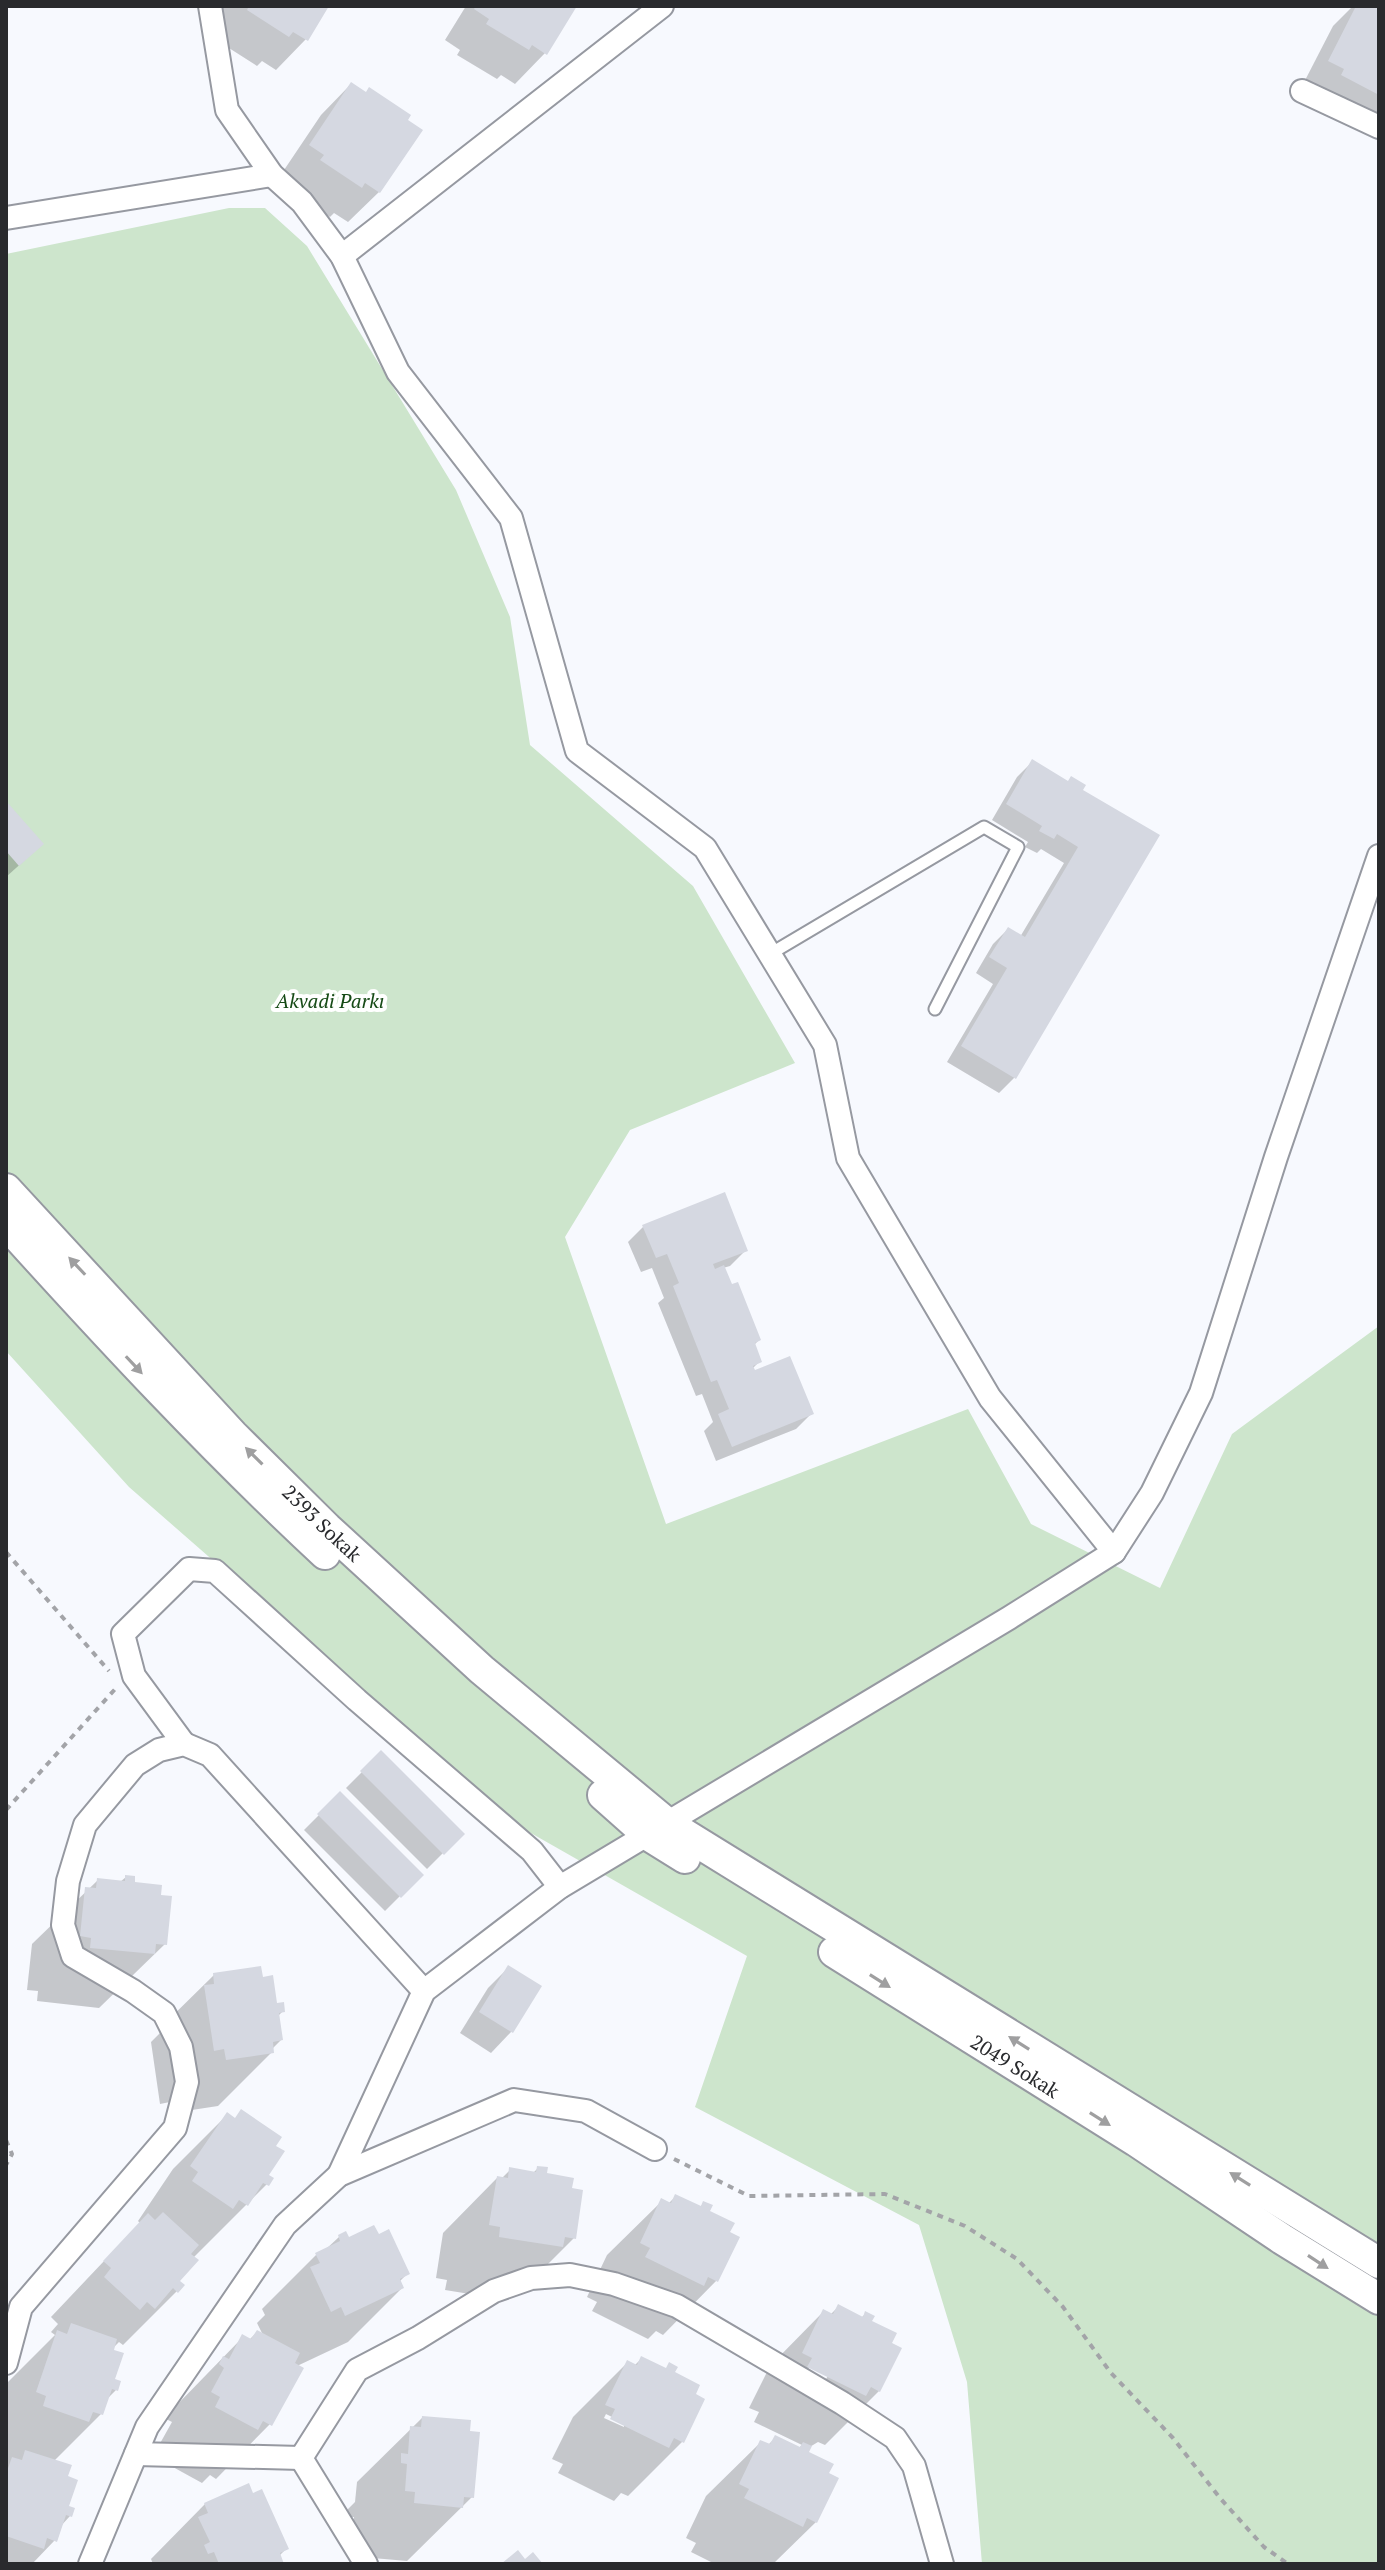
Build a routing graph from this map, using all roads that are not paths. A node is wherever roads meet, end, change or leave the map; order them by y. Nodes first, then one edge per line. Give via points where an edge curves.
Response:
1 (210, 6) edge
2 (662, 6) edge
3 (1302, 91) dead end
4 (1379, 127) edge
5 (272, 175) junction
6 (6, 218) edge
7 (342, 256) junction
8 (1379, 856) edge
9 (770, 954) junction
10 (935, 1009) dead end
11 (6, 1189) edge
12 (6, 1224) edge
13 (1114, 1552) junction
14 (184, 1744) junction
15 (658, 1829) junction
16 (560, 1887) junction
17 (424, 1991) junction
18 (655, 2149) road end
19 (339, 2175) junction
20 (1379, 2263) edge
21 (1379, 2299) edge
22 (6, 2363) edge
23 (136, 2454) junction
24 (301, 2458) junction
25 (90, 2564) edge
26 (366, 2564) edge
27 (942, 2564) edge

1 - 5 street via 227,110
2 - 7 street
3 - 4 street
5 - 6 street
5 - 7 street via 302,202
7 - 9 street via 398,372 511,518 577,751 705,848
8 - 13 street via 1201,1393 1152,1493
9 - 10 lane via 984,827 1018,847
9 - 13 street via 825,1045 848,1158 990,1398
15 -> 11 main road, 2393 Sokak via 327,1528 233,1435
12 -> 15 main road, 2393 Sokak via 248,1483 426,1644
13 - 15 street
14 - 16 street via 134,1676 123,1634 189,1569 215,1571 532,1851
14 - 17 street via 210,1755
14 - 22 street via 159,1750 135,1765 85,1825 68,1881 63,1925 73,1956 164,2013 181,2047 187,2082 175,2128 21,2307
15 - 16 street
20 -> 15 main road, 2049 Sokak
15 -> 21 main road, 2049 Sokak
16 - 17 street
17 - 19 street
18 - 19 street via 586,2111 514,2100
19 - 23 street via 285,2225 147,2427
23 - 24 street
23 - 25 street
24 - 26 street
24 - 27 street via 357,2370 494,2291 531,2278 570,2275 677,2306 895,2438 914,2466

